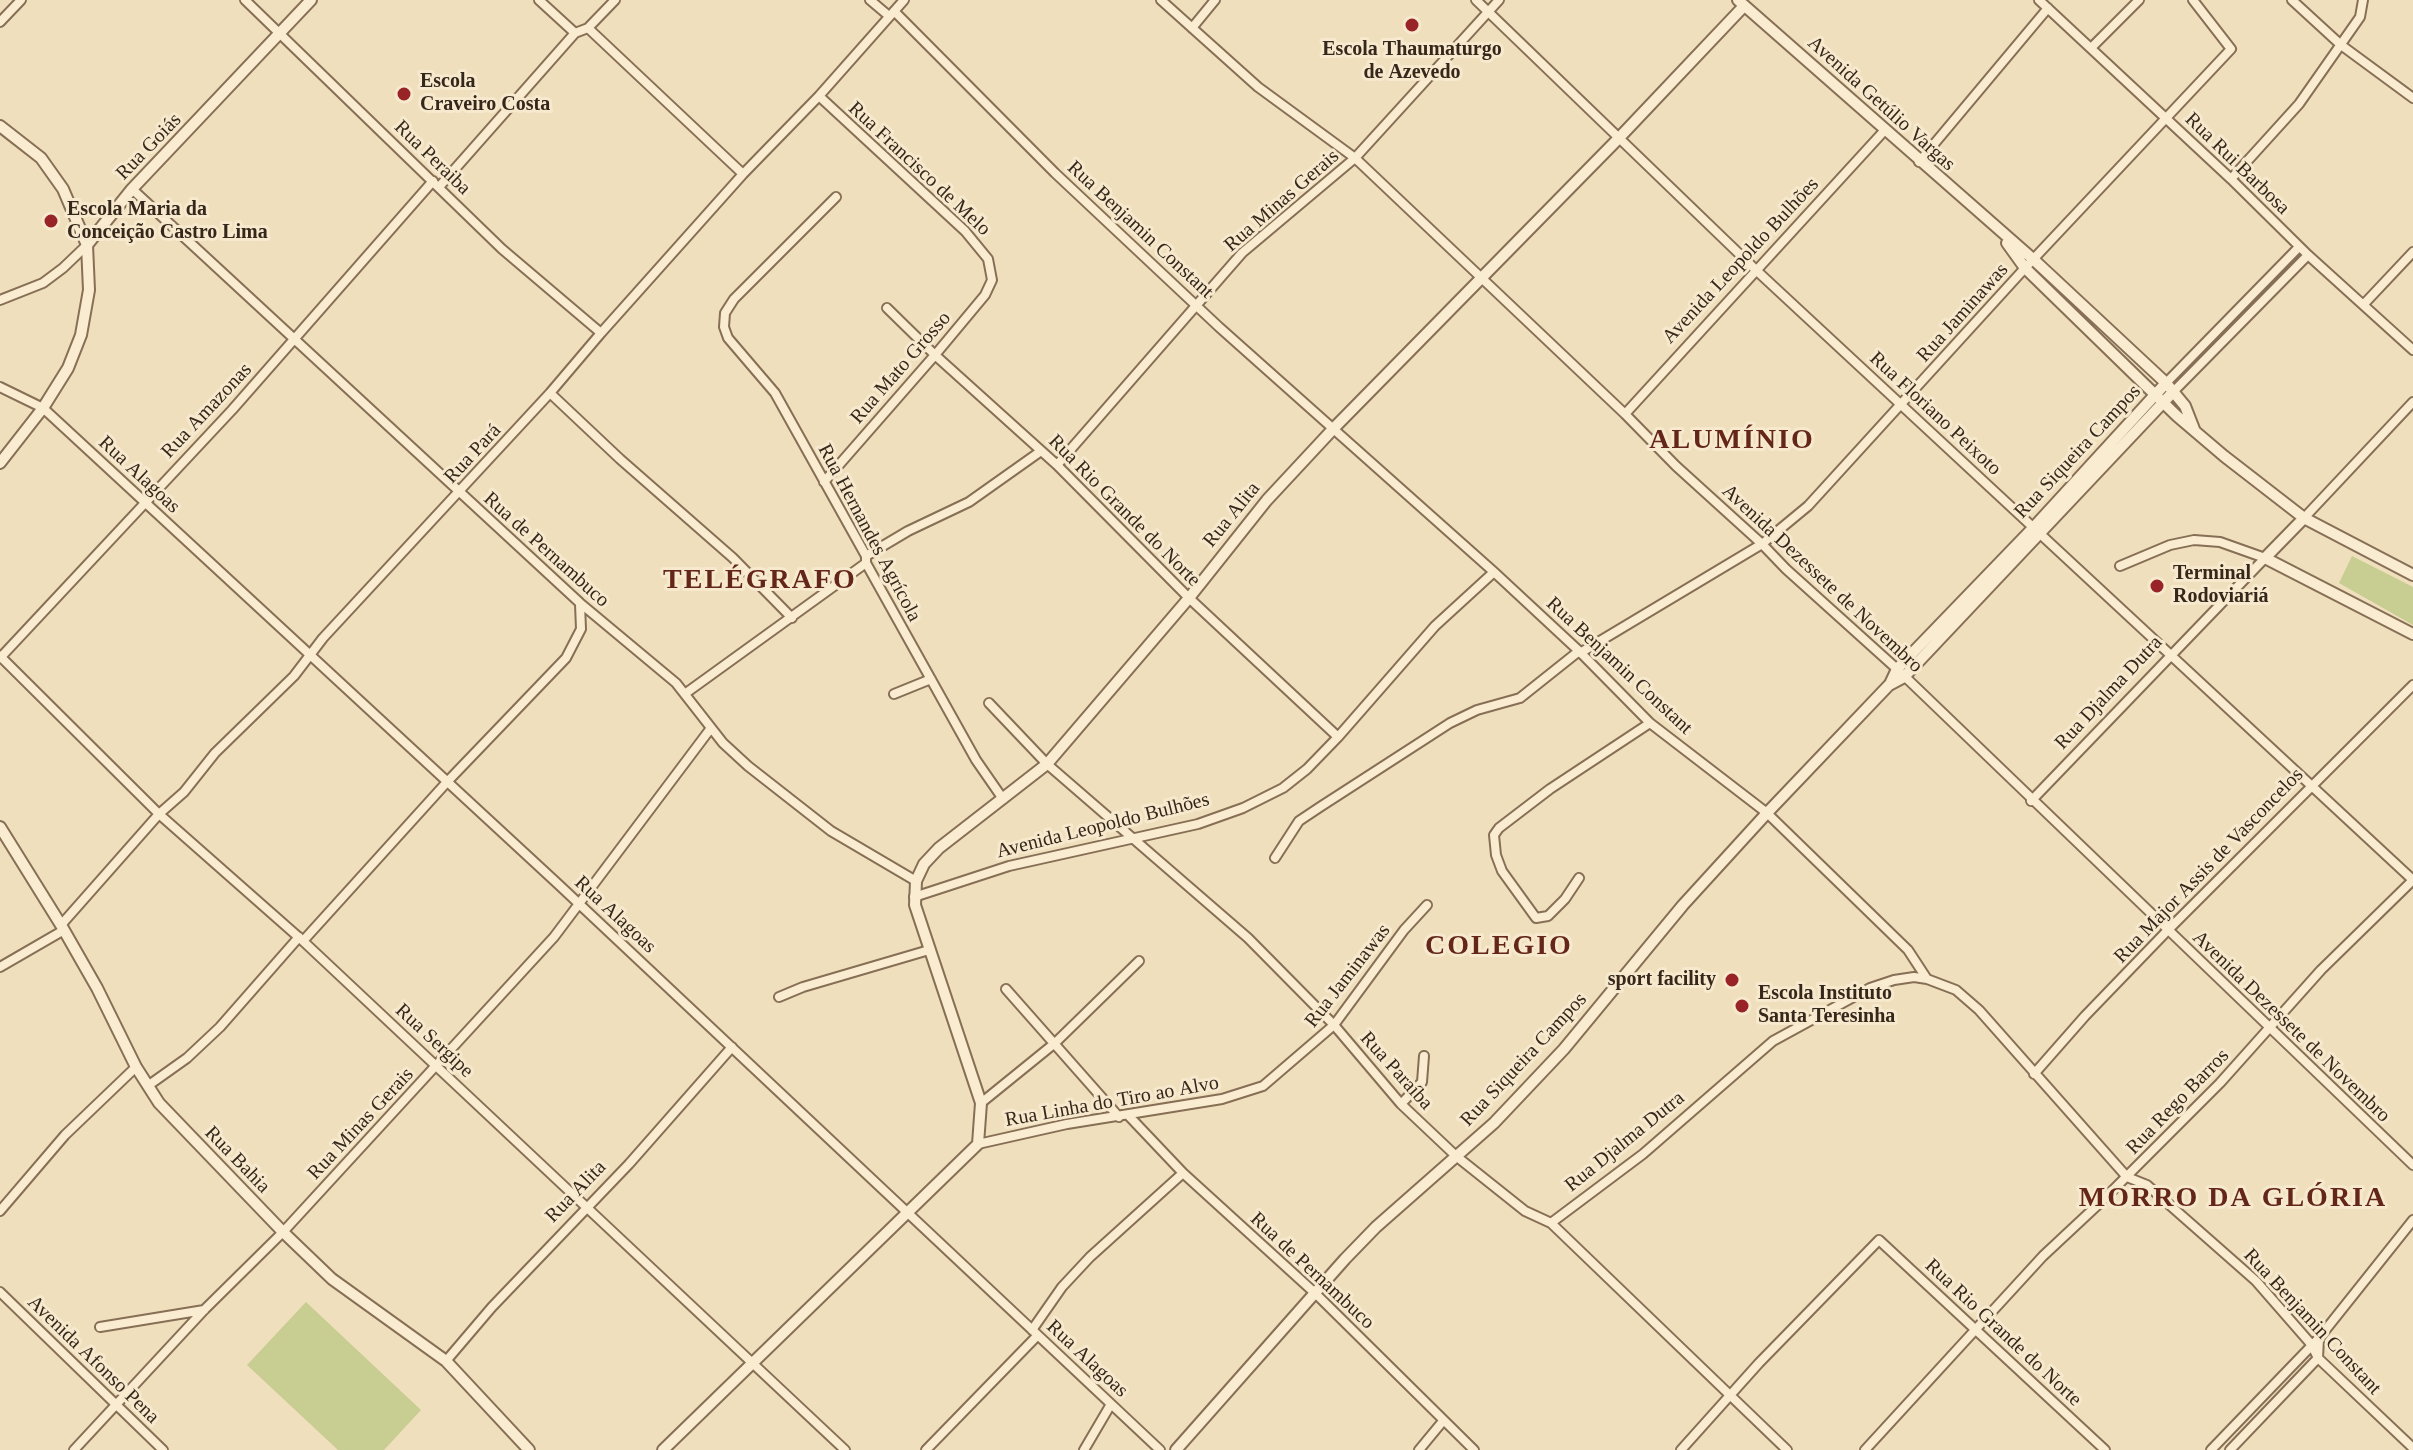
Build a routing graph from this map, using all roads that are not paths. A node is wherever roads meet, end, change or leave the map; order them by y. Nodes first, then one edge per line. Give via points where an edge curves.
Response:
1 (21, 0) edge
2 (245, 0) edge
3 (311, 0) edge
4 (539, 0) edge
5 (615, 0) edge
6 (870, 0) edge
7 (904, 0) edge
8 (1161, 0) edge
9 (1215, 0) edge
10 (1476, 0) edge
11 (1499, 0) edge
12 (2039, 0) edge
13 (2139, 0) edge
14 (2193, 0) edge
15 (2292, 0) edge
16 (2363, 0) edge
17 (1741, 3) edge
18 (2048, 8) junction
19 (1488, 11) junction
20 (892, 14) junction
21 (0, 22) edge
22 (588, 28) junction
23 (1192, 28) junction
24 (282, 33) junction
25 (575, 33) junction
26 (2341, 45) junction
27 (2091, 48) junction
28 (819, 96) junction
29 (2413, 98) edge
30 (2166, 119) junction
31 (0, 126) edge
32 (1884, 131) junction
33 (1618, 139) junction
34 (1355, 158) junction
35 (1919, 162) junction
36 (743, 174) junction
37 (2231, 179) junction
38 (436, 184) junction
39 (132, 189) junction
40 (836, 197) dead end
41 (2002, 235) junction
42 (87, 245) junction
43 (2299, 247) junction
44 (2413, 252) edge
45 (2308, 255) junction
46 (2034, 260) junction
47 (2025, 268) junction
48 (991, 270) joint
49 (1757, 271) junction
50 (1481, 279) junction
51 (0, 300) edge
52 (2364, 304) junction
53 (1197, 306) junction
54 (887, 308) dead end
55 (2101, 322) junction
56 (2091, 332) junction
57 (601, 333) junction
58 (293, 339) junction
59 (2413, 350) edge
60 (935, 355) junction
61 (2166, 383) junction
62 (0, 387) edge
63 (2174, 391) junction
64 (550, 393) junction
65 (2155, 394) junction
66 (2413, 402) edge
67 (2164, 403) junction
68 (1902, 405) junction
69 (43, 408) junction
70 (1625, 414) junction
71 (1334, 428) junction
72 (2194, 429) junction
73 (1041, 451) junction
74 (0, 463) edge
75 (1057, 465) junction
76 (824, 482) junction
77 (459, 493) junction
78 (144, 502) junction
79 (2304, 518) junction
80 (2038, 530) junction
81 (1762, 544) junction
82 (2265, 558) junction
83 (866, 560) junction
84 (2120, 566) dead end
85 (1494, 572) junction
86 (2413, 575) edge
87 (1189, 598) junction
88 (580, 603) junction
89 (792, 618) junction
90 (2413, 634) edge
91 (1580, 652) junction
92 (310, 654) junction
93 (2171, 654) junction
94 (0, 657) edge
95 (1901, 673) junction
96 (931, 679) junction
97 (2413, 685) edge
98 (686, 693) junction
99 (894, 694) dead end
100 (989, 703) dead end
101 (1650, 723) junction
102 (711, 728) junction
103 (1338, 737) junction
104 (1047, 764) junction
105 (447, 782) junction
106 (2310, 785) junction
107 (1003, 799) junction
108 (2031, 801) junction
109 (1767, 813) junction
110 (159, 814) junction
111 (0, 827) edge
112 (1133, 838) junction
113 (1275, 858) dead end
114 (1579, 878) dead end
115 (2413, 880) edge
116 (916, 881) junction
117 (914, 897) junction
118 (580, 904) junction
119 (1427, 905) dead end
120 (63, 928) junction
121 (2167, 931) junction
122 (301, 939) junction
123 (929, 950) junction
124 (1139, 961) dead end
125 (0, 967) edge
126 (1927, 979) junction
127 (1006, 989) dead end
128 (779, 997) dead end
129 (1334, 1025) junction
130 (2270, 1028) junction
131 (1055, 1043) junction
132 (732, 1047) junction
133 (1424, 1056) dead end
134 (437, 1065) junction
135 (136, 1067) junction
136 (2034, 1074) junction
137 (149, 1085) junction
138 (1251, 1091) joint
139 (981, 1103) junction
140 (1401, 1104) junction
141 (1124, 1116) junction
142 (978, 1144) junction
143 (1456, 1156) junction
144 (2413, 1165) edge
145 (1183, 1173) junction
146 (2127, 1177) junction
147 (587, 1206) junction
148 (0, 1211) edge
149 (906, 1212) junction
150 (2413, 1220) edge
151 (1551, 1223) junction
152 (283, 1232) junction
153 (0, 1292) edge
154 (1316, 1294) junction
155 (204, 1310) junction
156 (100, 1327) dead end
157 (1975, 1328) junction
158 (1035, 1333) junction
159 (2315, 1341) junction
160 (2318, 1358) junction
161 (446, 1361) junction
162 (753, 1363) junction
163 (1730, 1397) junction
164 (1111, 1404) junction
165 (117, 1405) junction
166 (1443, 1421) junction
167 (2413, 1448) edge
168 (74, 1450) edge
169 (163, 1450) edge
170 (529, 1450) edge
171 (663, 1450) edge
172 (845, 1450) edge
173 (926, 1450) edge
174 (1084, 1450) edge
175 (1160, 1450) edge
176 (1176, 1450) edge
177 (1419, 1450) edge
178 (1474, 1450) edge
179 (1681, 1450) edge
180 (1787, 1450) edge
181 (1865, 1450) edge
182 (2105, 1450) edge
183 (2211, 1450) edge
184 (2230, 1450) edge

1 - 21 street
2 - 24 street, Rua Peraiba
3 - 24 street, Rua Goiás
4 - 25 street
5 - 22 street, Rua Amazonas
6 - 20 street, Rua Benjamin Constant
7 - 20 street, Rua Pará
8 - 23 street, Avenida Dezessete de Novembro
9 - 23 street
10 - 19 street, Rua Floriano Peixoto
11 - 19 street, Rua Minas Gerais
12 - 18 street, Rua Rui Barbosa
13 - 27 street
14 - 30 street, Rua Jaminawas via 2231,49
15 - 26 street
16 - 26 street via 2360,17
17 - 32 street, Avenida Getúlio Vargas
17 - 33 street, Rua Alita
18 - 27 street, Rua Rui Barbosa
18 - 35 street
19 - 33 street, Rua Floriano Peixoto
19 - 34 street, Rua Minas Gerais
20 - 28 street, Rua Pará
20 - 53 street, Rua Benjamin Constant
22 - 25 street, Rua Amazonas
22 - 36 street
23 - 34 street, Avenida Dezessete de Novembro via 1258,87
24 - 38 street, Rua Peraiba
24 - 39 street, Rua Goiás
25 - 38 street, Rua Amazonas
26 - 29 street
26 - 37 street via 2299,104
27 - 30 street, Rua Rui Barbosa
28 - 36 street, Rua Pará
28 - 48 street, Rua Francisco de Melo via 965,231 984,252
30 - 37 street, Rua Rui Barbosa
30 - 46 street, Rua Jaminawas
31 - 42 street via 41,158 63,189
32 - 35 street, Avenida Getúlio Vargas
32 - 49 street, Avenida Leopoldo Bulhões
33 - 49 street, Rua Floriano Peixoto
33 - 50 street, Rua Alita
34 - 50 street, Avenida Dezessete de Novembro
34 - 53 street, Rua Minas Gerais via 1242,253
35 - 41 street, Avenida Getúlio Vargas
36 - 57 street, Rua Pará
37 - 43 street, Rua Rui Barbosa
38 - 57 street, Rua Peraiba via 502,249
38 - 58 street, Rua Amazonas
39 - 42 street, Rua Goiás
39 - 58 street, Rua de Pernambuco
40 - 76 street, Rua Hernandes Agrícola via 745,288 725,313 724,327 775,393
41 - 46 street, Avenida Getúlio Vargas
41 - 47 street, Avenida Getúlio Vargas
42 - 51 street, Rua Goiás via 43,283
42 - 69 street via 89,290 81,335
43 - 45 street, Rua Rui Barbosa
43 - 61 street, Rua Siqueira Campos
44 - 52 street
45 - 52 street, Rua Rui Barbosa
45 - 63 street, Rua Siqueira Campos
46 - 47 street, Rua Jaminawas
46 - 55 street, Avenida Getúlio Vargas
47 - 56 street, Avenida Getúlio Vargas
47 - 68 street, Rua Jaminawas
48 - 60 street, Rua Mato Grosso via 985,295
49 - 68 street, Rua Floriano Peixoto
49 - 70 street, Avenida Leopoldo Bulhões
50 - 70 street, Avenida Dezessete de Novembro
50 - 71 street, Rua Alita
52 - 59 street, Rua Rui Barbosa
53 - 71 street, Rua Benjamin Constant
53 - 75 street, Rua Minas Gerais
54 - 60 street, Rua Rio Grande do Norte
55 - 56 street
55 - 61 street, Avenida Getúlio Vargas
56 - 65 street, Avenida Getúlio Vargas
57 - 64 street, Rua Pará
58 - 77 street, Rua de Pernambuco
58 - 78 street, Rua Amazonas
60 - 73 street, Rua Rio Grande do Norte
60 - 76 street, Rua Mato Grosso
61 - 63 street, Avenida Getúlio Vargas
61 - 65 street, Rua Siqueira Campos
62 - 69 street, Rua Alagoas
63 - 67 street, Rua Siqueira Campos
63 - 72 street, Avenida Getúlio Vargas
64 - 77 street, Rua Pará
64 - 89 street
65 - 67 street, Avenida Getúlio Vargas
65 - 80 street, Rua Siqueira Campos
66 - 79 street, Rua Djalma Dutra
67 - 72 street, Avenida Getúlio Vargas
67 - 80 street, Rua Siqueira Campos
68 - 80 street, Rua Floriano Peixoto
68 - 81 street, Rua Jaminawas via 1808,506
69 - 74 street
69 - 78 street, Rua Alagoas
70 - 81 street, Avenida Dezessete de Novembro
71 - 85 street, Rua Benjamin Constant
71 - 87 street, Rua Alita via 1267,500
72 - 79 street, Avenida Getúlio Vargas
73 - 75 street, Rua Rio Grande do Norte
73 - 83 street via 969,502 908,531
75 - 87 street, Rua Rio Grande do Norte
76 - 83 street, Rua Hernandes Agrícola
77 - 88 street, Rua de Pernambuco
77 - 92 street, Rua Pará
78 - 92 street, Rua Alagoas
78 - 94 street, Rua Amazonas
79 - 82 street, Rua Djalma Dutra
79 - 86 street, Avenida Getúlio Vargas
80 - 93 street, Rua Floriano Peixoto
80 - 95 street, Rua Siqueira Campos
81 - 91 street, Rua Jaminawas
81 - 95 street, Avenida Dezessete de Novembro
82 - 84 street via 2220,542 2194,540
82 - 90 street
82 - 93 street, Rua Djalma Dutra
83 - 89 street
83 - 96 street, Rua Hernandes Agrícola
85 - 91 street, Rua Benjamin Constant
85 - 103 street, Avenida Leopoldo Bulhões via 1426,636
87 - 103 street, Rua Rio Grande do Norte
87 - 104 street, Rua Alita
88 - 98 street, Rua de Pernambuco
88 - 105 street via 581,629 566,658
89 - 98 street
91 - 101 street, Rua Benjamin Constant
91 - 113 street, Rua Jaminawas via 1520,698 1450,723 1299,821
92 - 105 street, Rua Alagoas
92 - 110 street, Rua Pará
93 - 106 street, Rua Floriano Peixoto
93 - 108 street, Rua Djalma Dutra
94 - 110 street, Rua Sergipe
95 - 108 street, Avenida Dezessete de Novembro
95 - 109 street, Rua Siqueira Campos
96 - 99 street
96 - 107 street, Rua Hernandes Agrícola
97 - 106 street, Rua Major Assis de Vasconcelos
98 - 102 street, Rua de Pernambuco
100 - 104 street, Rua Paraíba
101 - 109 street, Rua Benjamin Constant
101 - 114 street via 1550,789 1494,835 1502,871 1536,918 1548,916
102 - 116 street, Rua de Pernambuco via 831,831
102 - 118 street, Rua Minas Gerais
103 - 112 street, Avenida Leopoldo Bulhões via 1283,788 1255,802 1198,824
104 - 107 street, Rua Alita
104 - 112 street, Rua Paraíba
105 - 118 street, Rua Alagoas
105 - 122 street
106 - 115 street, Rua Floriano Peixoto
106 - 121 street, Rua Major Assis de Vasconcelos
107 - 116 street, Rua Alita via 939,848
108 - 121 street, Avenida Dezessete de Novembro
109 - 126 street, Rua Benjamin Constant via 1908,950
109 - 143 street, Rua Siqueira Campos via 1564,1049
110 - 120 street, Rua Pará
110 - 122 street, Rua Sergipe
111 - 120 street, Rua Bahia
112 - 117 street, Avenida Leopoldo Bulhões via 1009,866
112 - 129 street, Rua Paraíba via 1248,938
115 - 130 street, Rua Rego Barros
116 - 117 street, Rua Alita
117 - 123 street, Rua Alita
118 - 132 street, Rua Alagoas
118 - 134 street, Rua Minas Gerais
119 - 129 street, Rua Jaminawas
120 - 125 street, Rua Pará
120 - 135 street, Rua Bahia
121 - 130 street, Avenida Dezessete de Novembro
121 - 136 street, Rua Major Assis de Vasconcelos
122 - 134 street, Rua Sergipe
122 - 137 street via 220,1027
123 - 128 street
123 - 139 street, Rua Alita
124 - 131 street
126 - 136 street, Rua Benjamin Constant via 1968,1000
126 - 151 street, Rua Djalma Dutra via 1894,980 1870,988 1773,1041 1643,1154
127 - 131 street, Rua de Pernambuco
129 - 138 street, Rua Jaminawas
129 - 140 street, Rua Paraíba
130 - 144 street, Avenida Dezessete de Novembro
130 - 146 street, Rua Rego Barros
131 - 139 street
131 - 141 street, Rua de Pernambuco
132 - 147 street, Rua Alita
132 - 149 street, Rua Alagoas
133 - 140 street via 1422,1082
134 - 147 street, Rua Sergipe
134 - 152 street, Rua Minas Gerais
135 - 137 street, Rua Bahia
135 - 148 street via 65,1135
136 - 146 street, Rua Benjamin Constant
137 - 152 street, Rua Bahia via 159,1103
138 - 141 street, Rua Linha do Tiro ao Alvo
139 - 142 street
140 - 143 street, Rua Paraíba
141 - 142 street, Rua Linha do Tiro ao Alvo
141 - 145 street, Rua de Pernambuco
142 - 149 street
143 - 151 street, Rua Paraíba via 1525,1211
143 - 154 street, Rua Siqueira Campos via 1376,1227
145 - 154 street, Rua de Pernambuco
145 - 158 street via 1062,1287
146 - 157 street, Rua Rego Barros
146 - 159 street, Rua Benjamin Constant via 2147,1185 2192,1223
147 - 161 street, Rua Alita
147 - 162 street, Rua Sergipe
149 - 158 street, Rua Alagoas
149 - 162 street
150 - 159 street
151 - 163 street, Rua Paraíba
152 - 155 street, Rua Minas Gerais
152 - 161 street, Rua Bahia via 332,1279
153 - 165 street, Avenida Afonso Pena
154 - 166 street, Rua de Pernambuco
154 - 176 street, Rua Siqueira Campos
155 - 156 street
155 - 165 street, Rua Minas Gerais
157 - 163 street, Rua Rio Grande do Norte via 1879,1240
157 - 181 street, Rua Rego Barros
157 - 182 street, Rua Rio Grande do Norte
158 - 164 street, Rua Alagoas
158 - 173 street
159 - 160 street, Rua Benjamin Constant
159 - 183 street
160 - 167 street, Rua Benjamin Constant
160 - 184 street
161 - 170 street, Rua Bahia
162 - 171 street
162 - 172 street, Rua Sergipe
163 - 179 street
163 - 180 street, Rua Paraíba
164 - 174 street
164 - 175 street, Rua Alagoas
165 - 168 street, Rua Minas Gerais
165 - 169 street, Avenida Afonso Pena
166 - 177 street
166 - 178 street, Rua de Pernambuco

